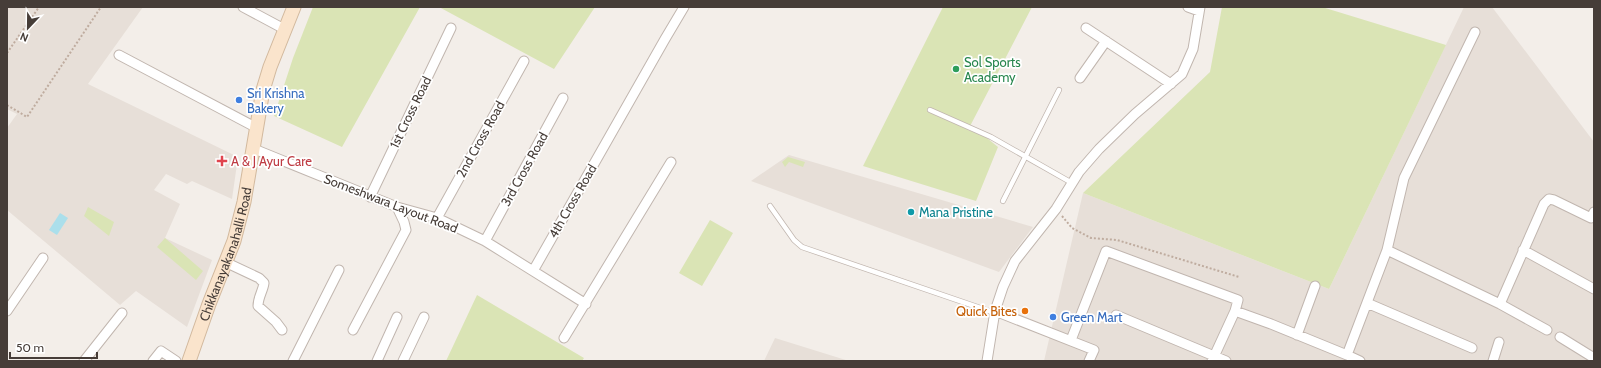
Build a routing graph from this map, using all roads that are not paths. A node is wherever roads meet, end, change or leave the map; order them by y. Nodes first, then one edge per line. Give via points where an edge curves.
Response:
1 (243, 7) edge
2 (294, 7) edge
3 (684, 7) edge
4 (1188, 7) edge
5 (1199, 9) edge
6 (451, 28) dead end
7 (1086, 28) dead end
8 (286, 30) junction
9 (1474, 32) dead end
10 (1106, 41) junction
11 (119, 55) dead end
12 (524, 61) dead end
13 (1080, 78) dead end
14 (1171, 84) junction
15 (1059, 90) dead end
16 (563, 98) dead end
17 (930, 110) dead end
18 (257, 128) junction
19 (254, 149) junction
20 (1026, 156) junction
21 (671, 162) dead end
22 (1072, 183) junction
23 (370, 197) junction
24 (1003, 201) dead end
25 (770, 206) dead end
26 (397, 207) junction
27 (1593, 216) edge
28 (437, 218) junction
29 (485, 240) junction
30 (1387, 250) junction
31 (1524, 250) junction
32 (43, 258) dead end
33 (225, 262) junction
34 (339, 270) dead end
35 (533, 271) junction
36 (1315, 286) dead end
37 (1594, 289) edge
38 (1367, 303) junction
39 (586, 304) junction
40 (1500, 304) junction
41 (7, 311) edge
42 (1235, 311) junction
43 (995, 312) junction
44 (122, 314) dead end
45 (1116, 315) dead end
46 (397, 317) dead end
47 (424, 317) dead end
48 (282, 330) dead end
49 (353, 330) dead end
50 (1547, 330) dead end
51 (1297, 335) junction
52 (1560, 337) dead end
53 (564, 338) dead end
54 (1071, 340) junction
55 (1499, 342) dead end
56 (1472, 348) dead end
57 (1347, 356) junction
58 (1594, 358) edge
59 (1213, 359) edge
60 (84, 361) edge
61 (153, 361) edge
62 (176, 361) edge
63 (189, 361) edge
64 (292, 361) edge
65 (377, 361) edge
66 (403, 361) edge
67 (987, 361) edge
68 (1090, 361) edge
69 (1226, 361) edge
70 (1360, 361) edge
71 (1493, 361) edge

1 - 8 street
2 - 8 main road, Chikkanayakanahalli Road
3 - 35 street, 4th Cross Road
4 - 5 street
5 - 14 street via 1193,49 1182,74
6 - 23 street, 1st Cross Road
7 - 10 street
8 - 18 main road, Chikkanayakanahalli Road via 263,90
9 - 30 street via 1404,178
10 - 13 street
10 - 14 street
11 - 18 street
12 - 28 street, 2nd Cross Road
14 - 22 street via 1099,149
15 - 20 lane
16 - 29 street, 3rd Cross Road
17 - 20 lane via 991,137
18 - 19 main road, Chikkanayakanahalli Road
19 - 23 street, Someshwara Layout Road
19 - 33 main road, Chikkanayakanahalli Road via 234,241
20 - 22 lane
20 - 24 lane
21 - 39 street
22 - 43 street via 1056,209 1015,261
23 - 26 street, Someshwara Layout Road
25 - 43 lane via 802,247
26 - 28 street, Someshwara Layout Road
26 - 49 street via 406,230
27 - 31 street via 1549,200 1544,204
28 - 29 street, Someshwara Layout Road
29 - 35 street, Someshwara Layout Road
30 - 38 street
30 - 40 street
31 - 37 street
31 - 40 street
32 - 41 street
33 - 48 street via 259,278 264,283 258,306
33 - 63 main road, Chikkanayakanahalli Road
34 - 64 street
35 - 39 street, Someshwara Layout Road
36 - 51 street
38 - 56 street
38 - 57 street
39 - 53 street
40 - 50 street
42 - 51 street
42 - 54 street via 1238,300 1106,251
42 - 59 street
43 - 54 street
43 - 67 street
44 - 60 street
45 - 59 street
46 - 65 street
47 - 66 street
51 - 57 street
52 - 58 street
54 - 68 street via 1094,350
55 - 71 street
57 - 70 street
59 - 69 street
61 - 62 street via 161,351

